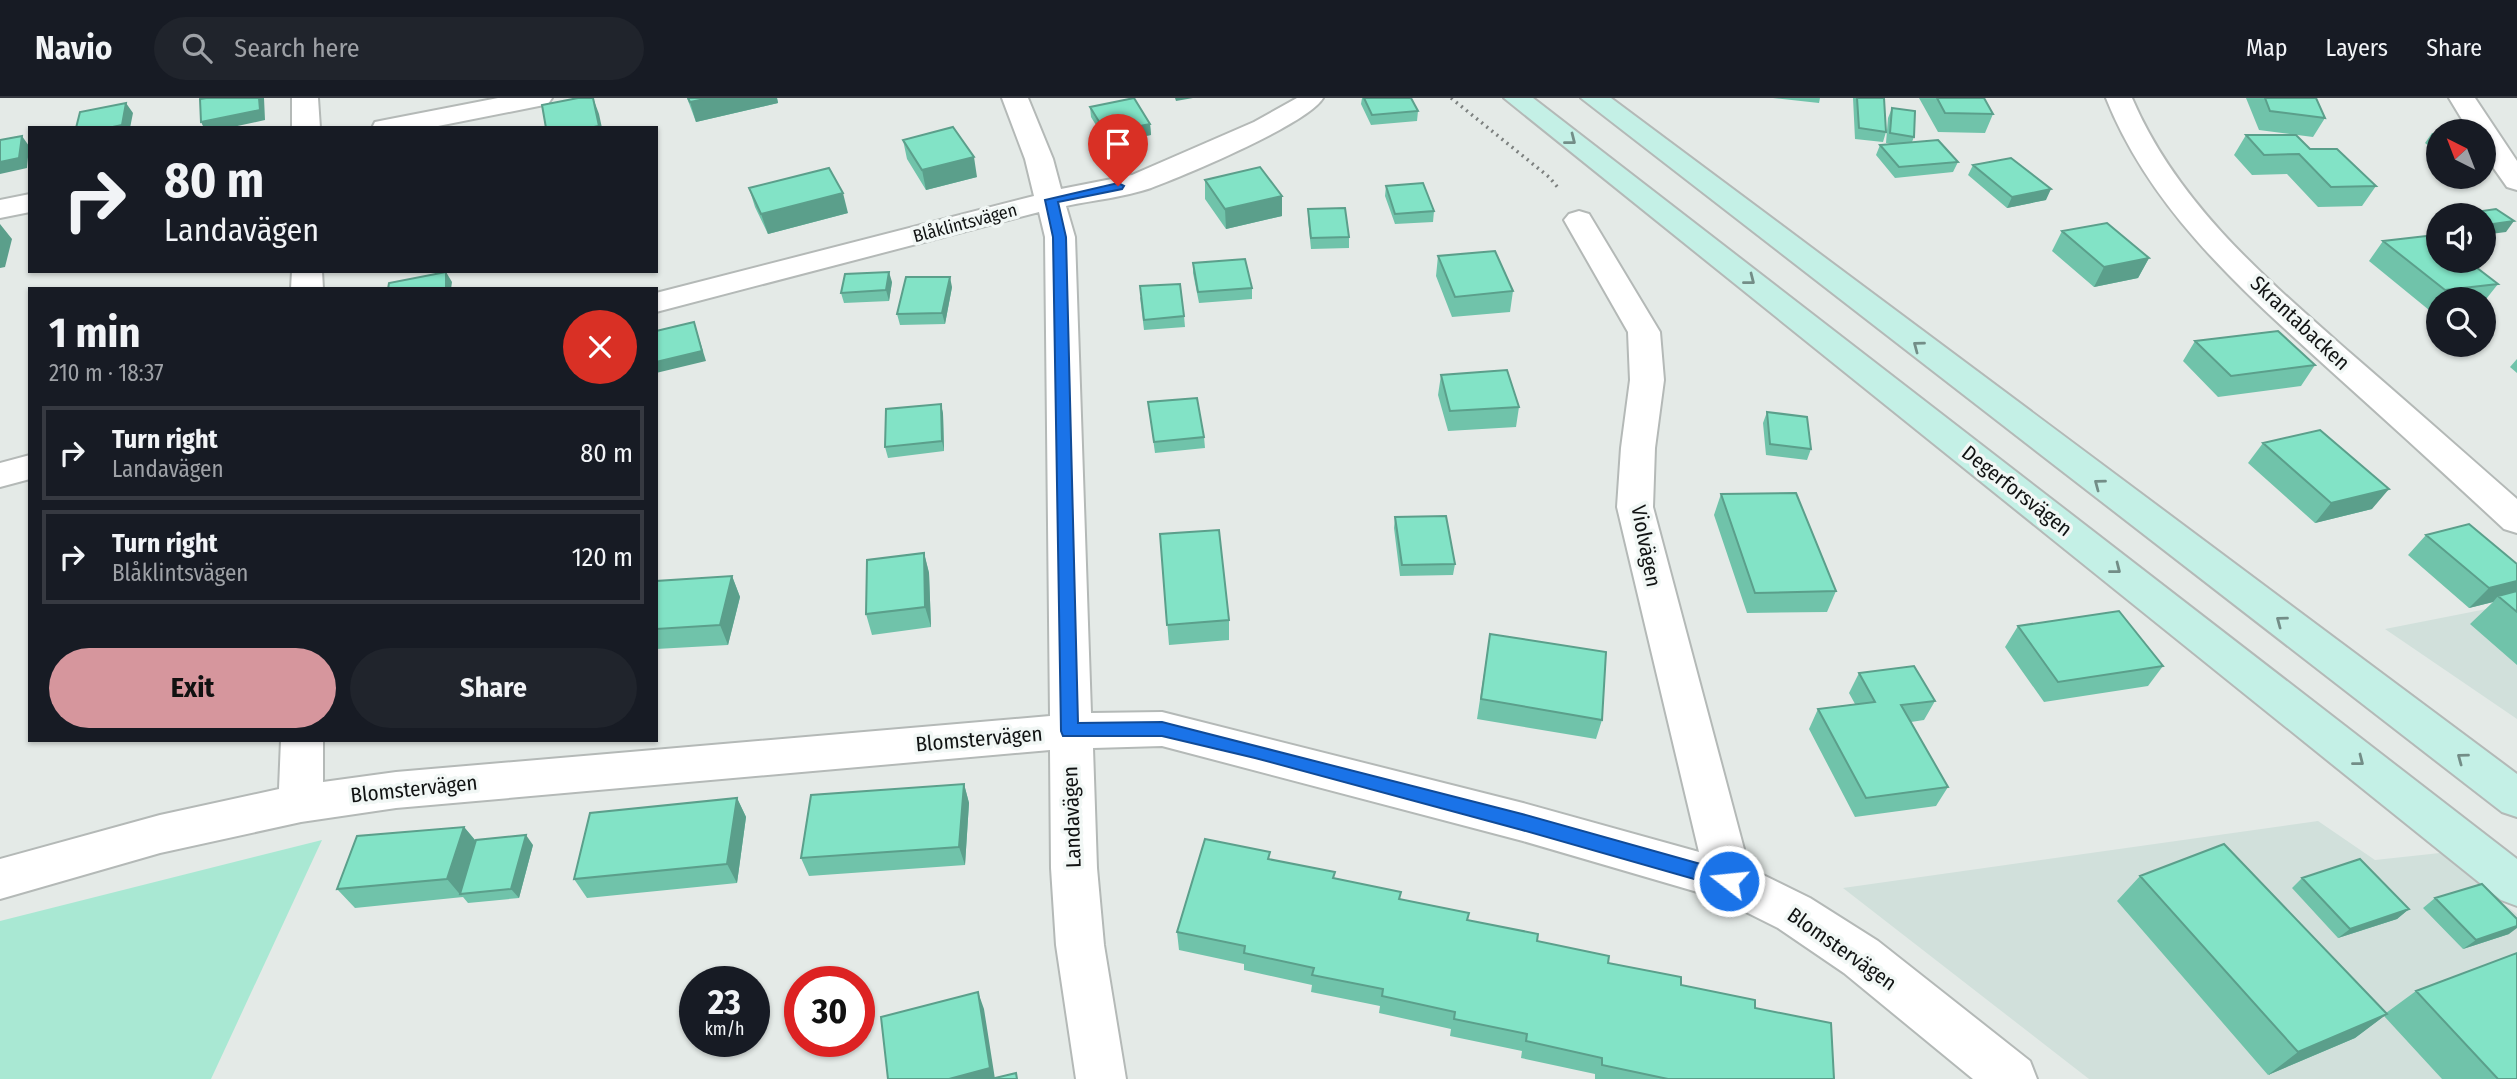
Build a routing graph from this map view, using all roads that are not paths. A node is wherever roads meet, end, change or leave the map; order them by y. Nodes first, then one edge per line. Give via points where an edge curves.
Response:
1 (305, 98) edge
2 (539, 98) edge
3 (1015, 98) edge
4 (1517, 98) edge
5 (1594, 98) edge
6 (2119, 98) edge
7 (2462, 98) edge
8 (1307, 102) edge
9 (2475, 119) edge
10 (306, 126) edge
11 (395, 126) edge
12 (2496, 151) edge
13 (2517, 181) edge
14 (1051, 200) junction
15 (28, 203) edge
16 (0, 209) edge
17 (1579, 220) road end
18 (658, 302) edge
19 (28, 468) edge
20 (0, 475) edge
21 (2517, 520) edge
22 (1070, 731) junction
23 (302, 742) edge
24 (2517, 799) edge
25 (301, 803) junction
26 (0, 879) edge
27 (1729, 881) junction
28 (2517, 886) edge
29 (1101, 1079) edge
30 (2012, 1079) edge

1 - 10 street
2 - 11 street
3 - 14 street, Landavägen
4 -> 28 main road, Degerforsvägen
24 -> 5 main road
6 - 21 street, Skrantabacken via 2128,127 2184,208 2288,314
7 - 9 street
8 - 14 street, Blåklintsvägen via 1264,128 1140,182
12 - 13 street
14 - 18 street, Blåklintsvägen
14 - 22 street, Landavägen via 1060,237
15 - 16 street
17 - 27 street, Violvägen via 1644,332 1647,380 1635,508
19 - 20 street
22 - 25 street, Blomstervägen via 536,776
22 - 27 street, Blomstervägen via 1162,729
22 - 29 street, Landavägen via 1080,945
23 - 25 street
25 - 26 street, Blomstervägen via 160,834
27 - 30 street, Blomstervägen via 1794,913 1861,957

